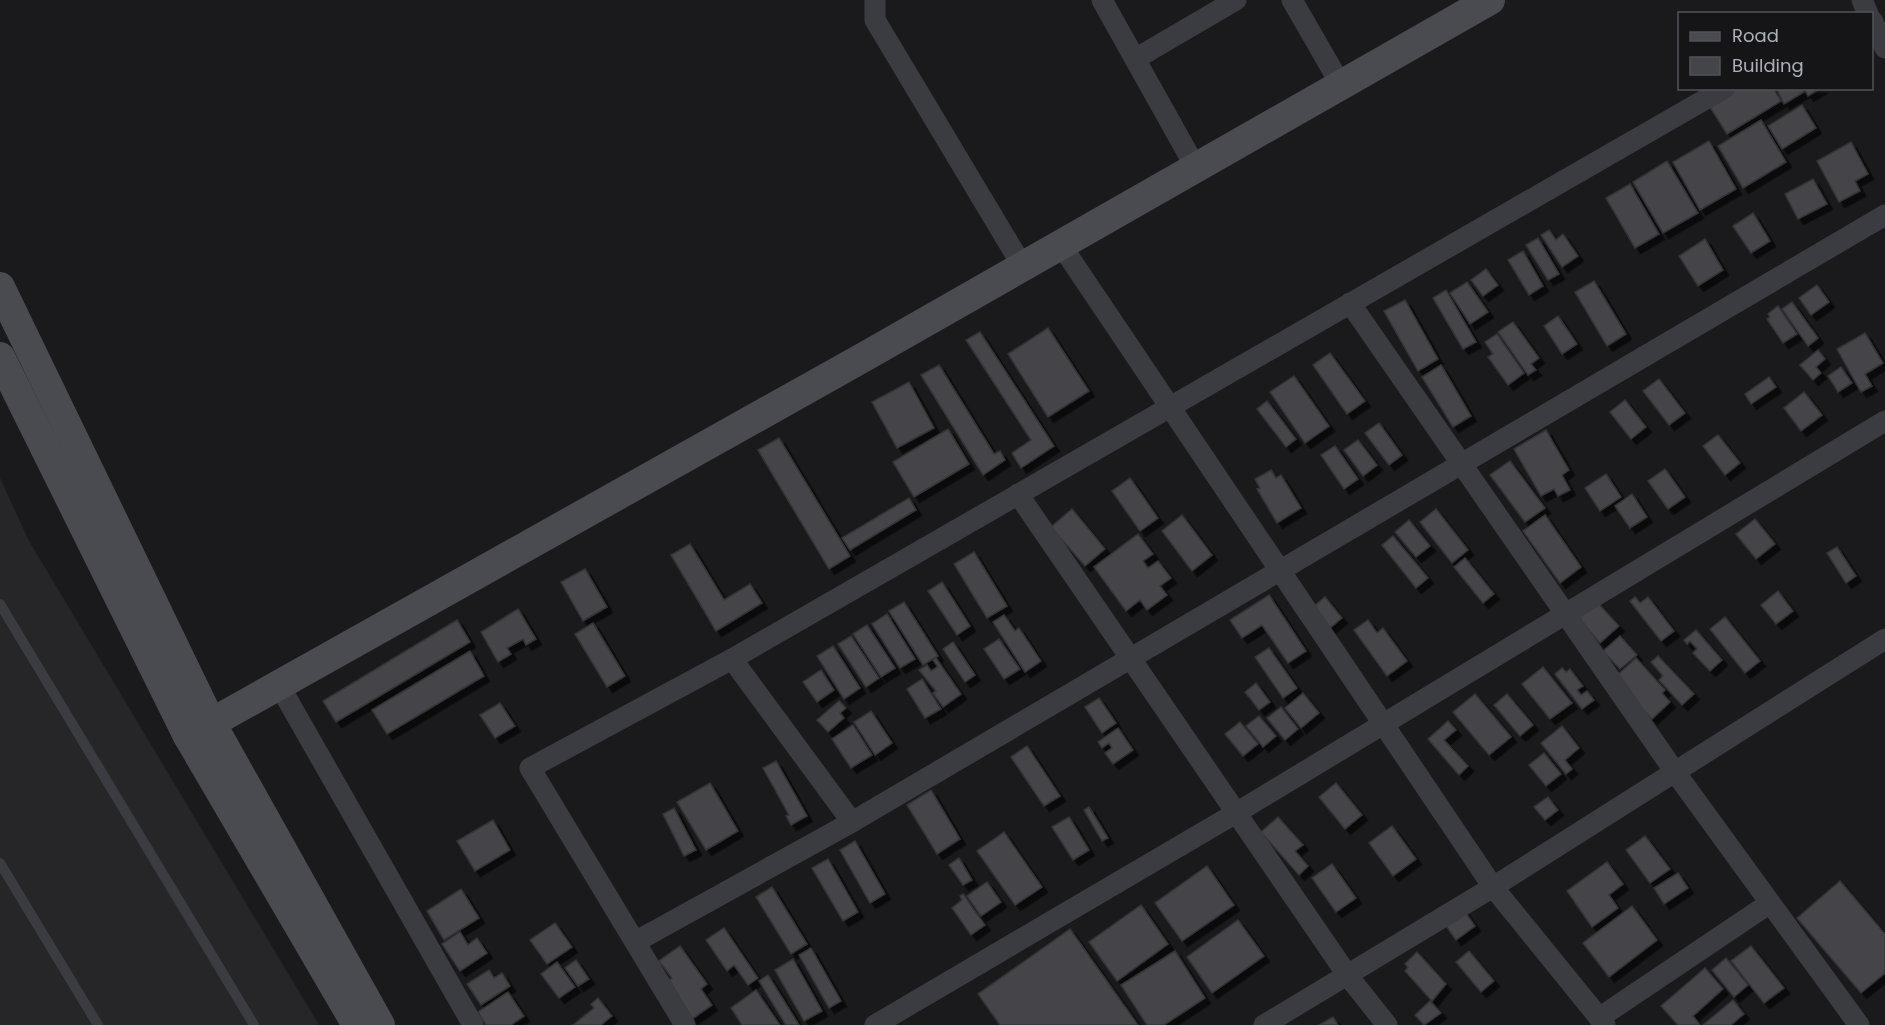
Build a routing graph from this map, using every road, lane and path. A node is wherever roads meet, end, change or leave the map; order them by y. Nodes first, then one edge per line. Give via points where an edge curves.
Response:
1 (875, 0) edge
2 (1102, 0) edge
3 (1236, 0) edge
4 (1292, 0) edge
5 (1477, 3) edge
6 (1873, 26) edge
7 (1885, 48) edge
8 (1135, 59) junction
9 (1341, 86) junction
10 (1722, 90) edge
11 (1196, 168) junction
12 (1885, 216) edge
13 (1061, 245) junction
14 (1023, 267) junction
15 (0, 287) edge
16 (1350, 303) junction
17 (0, 357) edge
18 (1170, 406) junction
19 (1885, 421) edge
20 (1461, 464) junction
21 (1018, 494) junction
22 (1280, 571) junction
23 (0, 604) edge
24 (1565, 614) junction
25 (1885, 639) edge
26 (732, 659) junction
27 (1131, 659) junction
28 (279, 685) junction
29 (1383, 724) junction
30 (200, 729) junction
31 (1675, 772) junction
32 (1236, 813) junction
33 (852, 822) junction
34 (0, 863) edge
35 (1493, 887) junction
36 (1770, 903) junction
37 (635, 942) junction
38 (1348, 976) junction
39 (1602, 1022) edge
40 (98, 1025) edge
41 (254, 1025) edge
42 (357, 1025) edge
43 (380, 1025) edge
44 (473, 1025) edge
45 (685, 1025) edge
46 (875, 1025) edge
47 (1264, 1025) edge
48 (1387, 1025) edge
49 (1859, 1025) edge

1 - 14 street via 875,20
2 - 8 street
3 - 8 street
4 - 9 street
5 - 9 street
6 - 7 street
8 - 11 street
9 - 11 street
10 - 16 street
11 - 13 street
12 - 20 street
13 - 14 street
13 - 18 street
14 - 28 street
15 - 30 street
16 - 18 street
16 - 20 street
17 - 30 street
18 - 21 street
18 - 22 street
19 - 24 street
20 - 22 street
20 - 24 street
21 - 26 street
21 - 27 street
22 - 27 street
22 - 29 street
23 - 41 lane
24 - 29 street
24 - 31 street
25 - 31 street
26 - 33 street
26 - 37 street via 530,768
27 - 32 street
27 - 33 street
28 - 30 street
28 - 44 street
29 - 32 street
29 - 35 street
30 - 42 street
30 - 43 street
31 - 35 street
31 - 36 street
32 - 38 street
32 - 46 street
33 - 37 street
34 - 40 lane
35 - 38 street
35 - 39 street
36 - 39 street
36 - 49 street
37 - 45 street
38 - 47 street
38 - 48 street

